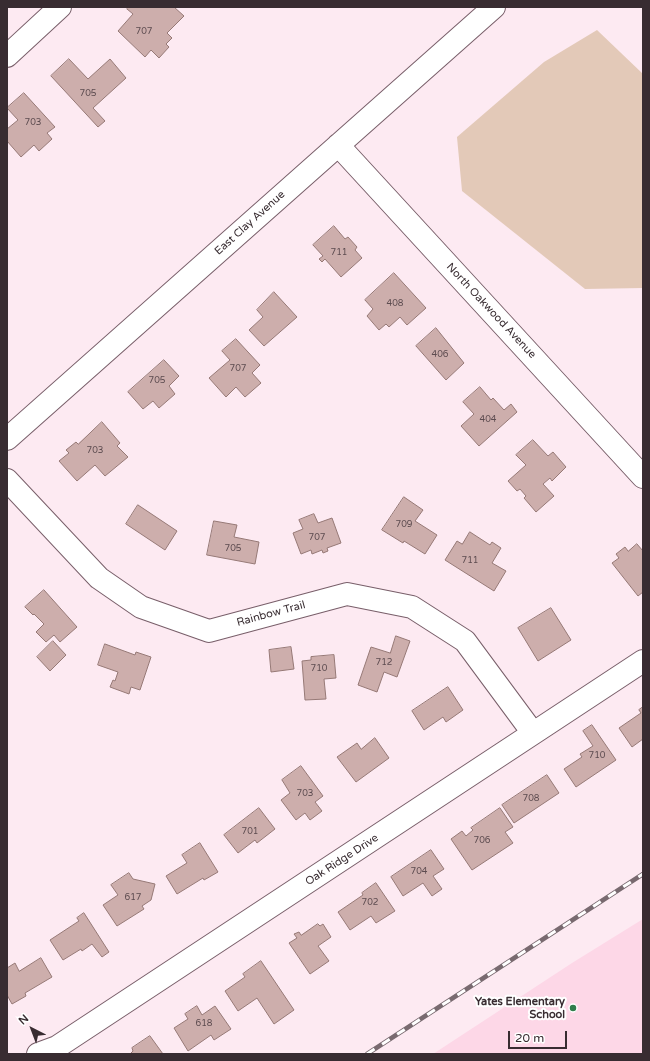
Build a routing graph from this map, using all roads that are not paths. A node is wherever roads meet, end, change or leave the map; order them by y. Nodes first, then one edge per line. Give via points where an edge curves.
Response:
1 (60, 7) edge
2 (494, 7) edge
3 (7, 56) edge
4 (338, 145) junction
5 (7, 439) edge
6 (643, 477) edge
7 (7, 480) edge
8 (643, 661) edge
9 (533, 733) junction
10 (38, 1054) edge

1 - 3 street
2 - 4 street, East Clay Avenue
4 - 5 street, East Clay Avenue
4 - 6 street, North Oakwood Avenue
7 - 9 street, Rainbow Trail via 99,578 141,607 209,631 347,594 412,607 465,640
8 - 9 street, Oak Ridge Drive
9 - 10 street, Oak Ridge Drive via 58,1048

